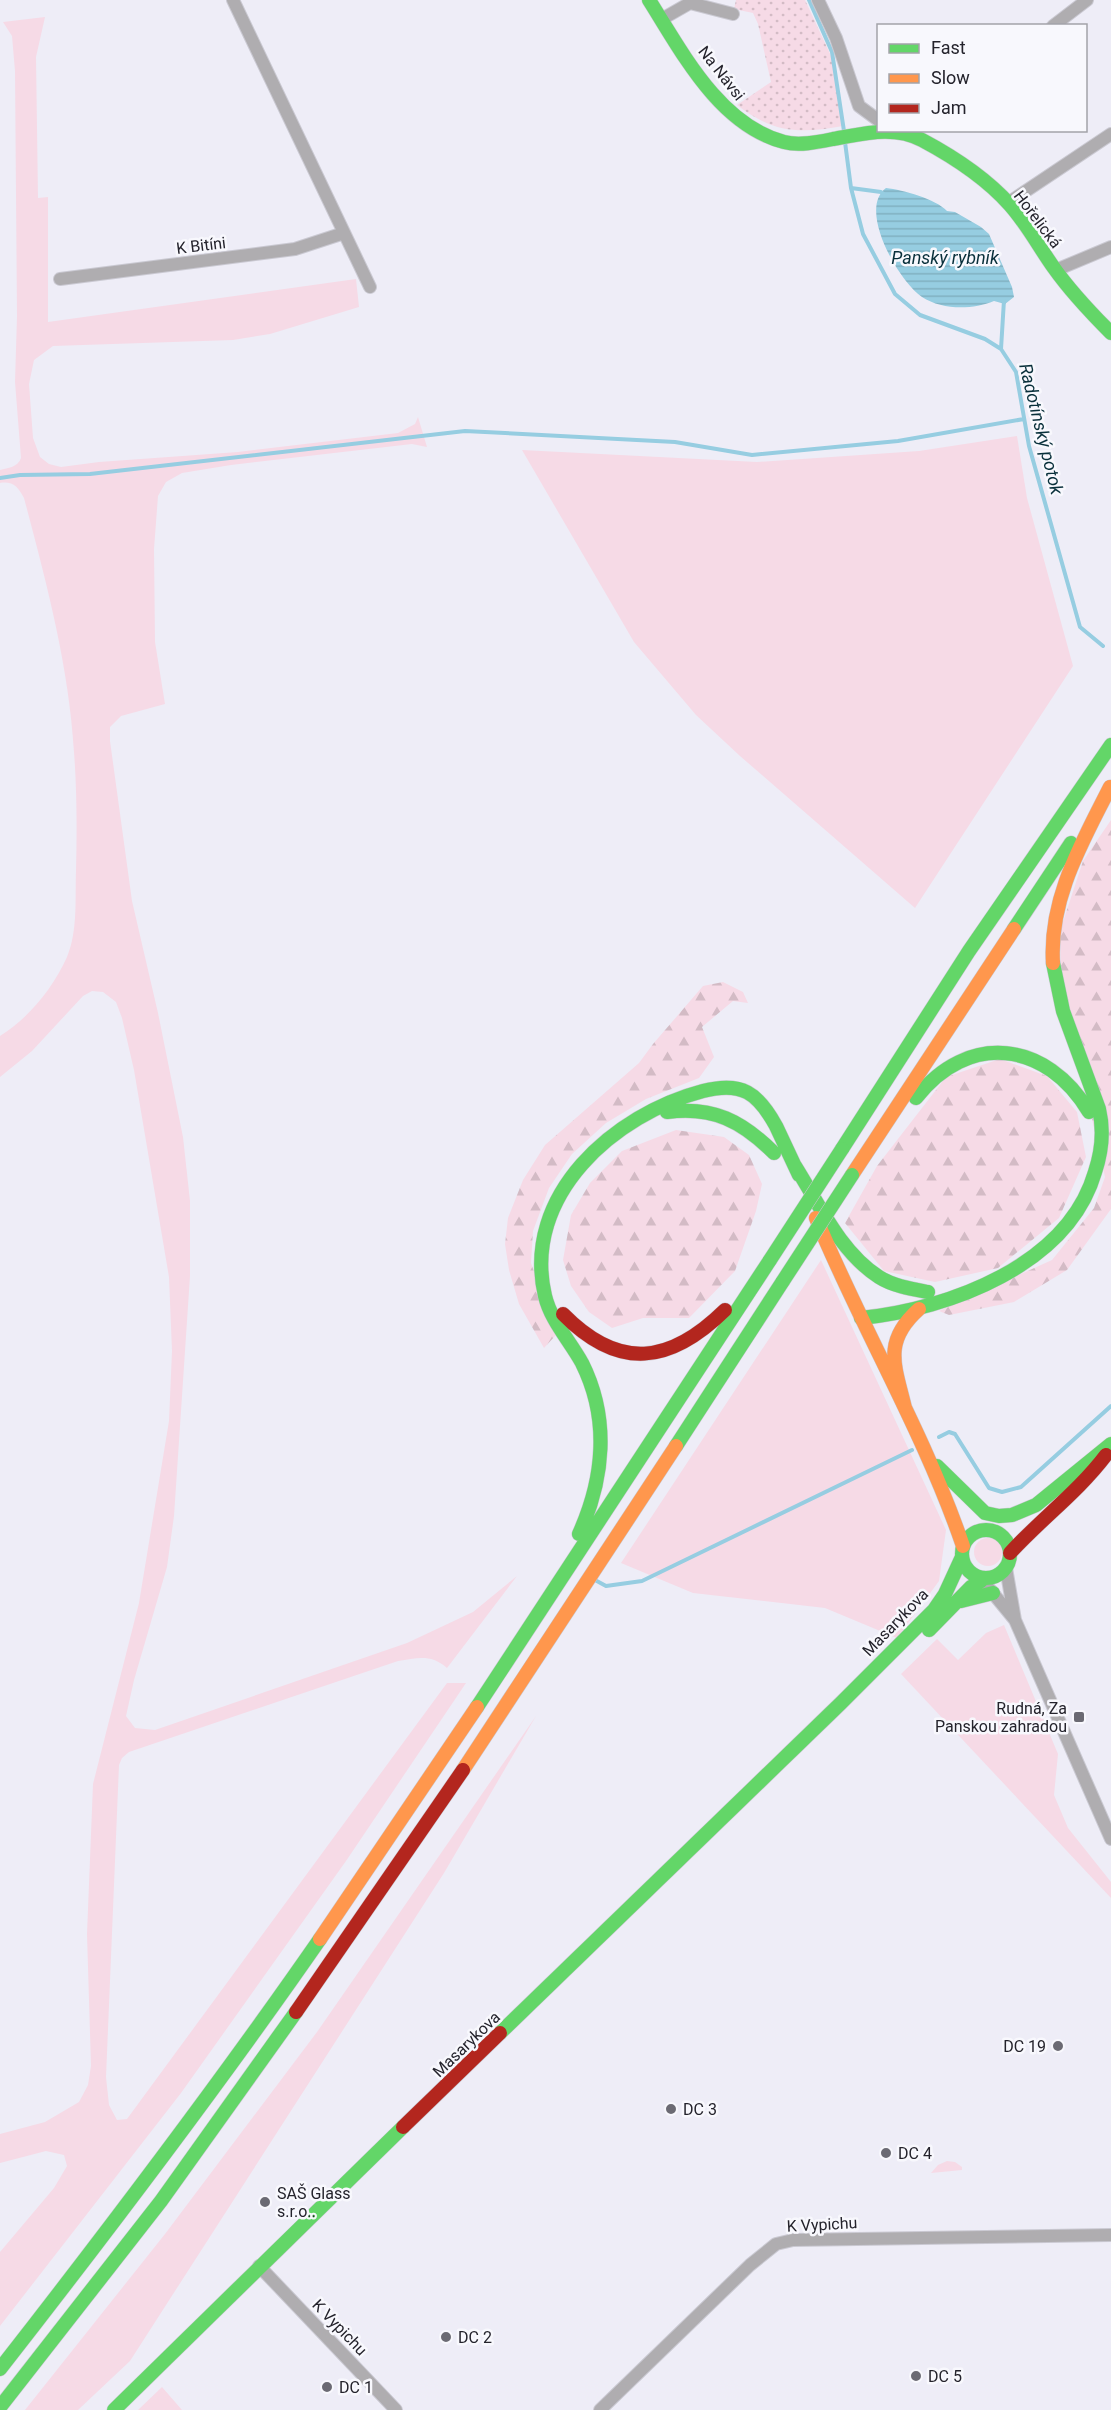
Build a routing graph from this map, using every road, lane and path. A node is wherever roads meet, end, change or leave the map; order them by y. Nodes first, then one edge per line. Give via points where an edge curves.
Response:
1 (233, 0) edge
2 (649, 0) edge
3 (818, 0) edge
4 (1087, 0) edge
5 (733, 14) dead end
6 (662, 19) junction
7 (1056, 24) edge
8 (877, 119) edge
9 (879, 132) edge
10 (900, 132) edge
11 (1111, 134) edge
12 (1008, 203) junction
13 (344, 233) junction
14 (1111, 247) edge
15 (1056, 270) junction
16 (60, 279) dead end
17 (370, 287) dead end
18 (1111, 333) edge
19 (1111, 745) edge
20 (1111, 786) edge
21 (618, 1131) junction
22 (1099, 1157) junction
23 (795, 1166) junction
24 (852, 1175) junction
25 (822, 1233) junction
26 (770, 1260) junction
27 (542, 1264) junction
28 (982, 1285) junction
29 (928, 1292) junction
30 (920, 1308) junction
31 (861, 1318) junction
32 (905, 1408) junction
33 (1111, 1446) edge
34 (926, 1451) junction
35 (948, 1479) junction
36 (981, 1530) junction
37 (998, 1532) junction
38 (962, 1551) junction
39 (1011, 1552) junction
40 (1006, 1568) junction
41 (981, 1579) junction
42 (993, 1593) junction
43 (955, 1604) junction
44 (538, 1616) junction
45 (1015, 1620) junction
46 (841, 1703) junction
47 (1111, 1839) edge
48 (1111, 2235) edge
49 (260, 2266) junction
50 (0, 2369) edge
51 (0, 2407) edge
52 (114, 2410) edge
53 (396, 2410) edge
54 (600, 2410) edge

1 - 13 street
2 - 6 main road, Na Návsi
3 - 8 street via 836,38 859,106
4 - 7 street
5 - 6 street via 690,3
6 - 9 main road, Na Návsi via 723,104 751,128 785,143
10 - 12 main road, Hořelická via 914,136 962,166
11 - 12 street
12 - 15 main road, Hořelická
13 - 16 street, K Bitíni via 295,249
13 - 17 street
14 - 15 street
15 - 18 main road, Hořelická
19 - 26 main road, bridge via 969,951
20 - 22 main road via 1062,892 1052,944 1058,998 1101,1119
20 - 24 main road
21 - 23 main road via 663,1105 693,1094 727,1087 747,1090 768,1108
21 - 25 main road via 682,1109 702,1110 740,1124 774,1153
21 - 27 main road via 585,1160 560,1194 545,1230
22 - 24 main road via 1088,1111 1061,1074 1028,1057 990,1053 957,1062 932,1079
22 - 28 main road via 1091,1189 1062,1233 1024,1265
23 - 25 main road
23 - 29 main road via 840,1236 864,1265 881,1278
24 - 51 main road, bridge via 481,1744 338,1954 160,2200
25 - 31 main road
26 - 27 main road via 705,1331 682,1345 640,1354 611,1350 581,1333 557,1305
26 - 44 main road
27 - 44 main road via 547,1301 594,1392 601,1455 585,1522
28 - 29 main road
28 - 30 main road
29 - 31 main road via 884,1300
30 - 31 main road
30 - 32 main road via 902,1324 894,1345
31 - 32 main road
32 - 34 main road
33 - 35 main road via 1047,1498 1018,1514 1001,1517 985,1513
33 - 37 main road via 1038,1514
33 - 39 main road via 1087,1480
34 - 35 main road
34 - 38 main road via 956,1523
35 - 36 main road
36 - 37 main road
36 - 38 main road via 969,1536
37 - 39 main road
38 - 41 main road via 969,1571
38 - 46 main road, Masarykova via 945,1594 934,1610
39 - 40 main road
40 - 41 main road via 996,1576
40 - 45 street
41 - 42 street
41 - 43 main road, Masarykova
42 - 43 main road
42 - 45 street
43 - 46 main road, Masarykova via 873,1680
44 - 50 main road via 312,1951 135,2195
45 - 47 street
46 - 49 main road, Masarykova
48 - 54 street, K Vypichu via 793,2240 776,2244
49 - 52 main road, Masarykova
49 - 53 street, K Vypichu

